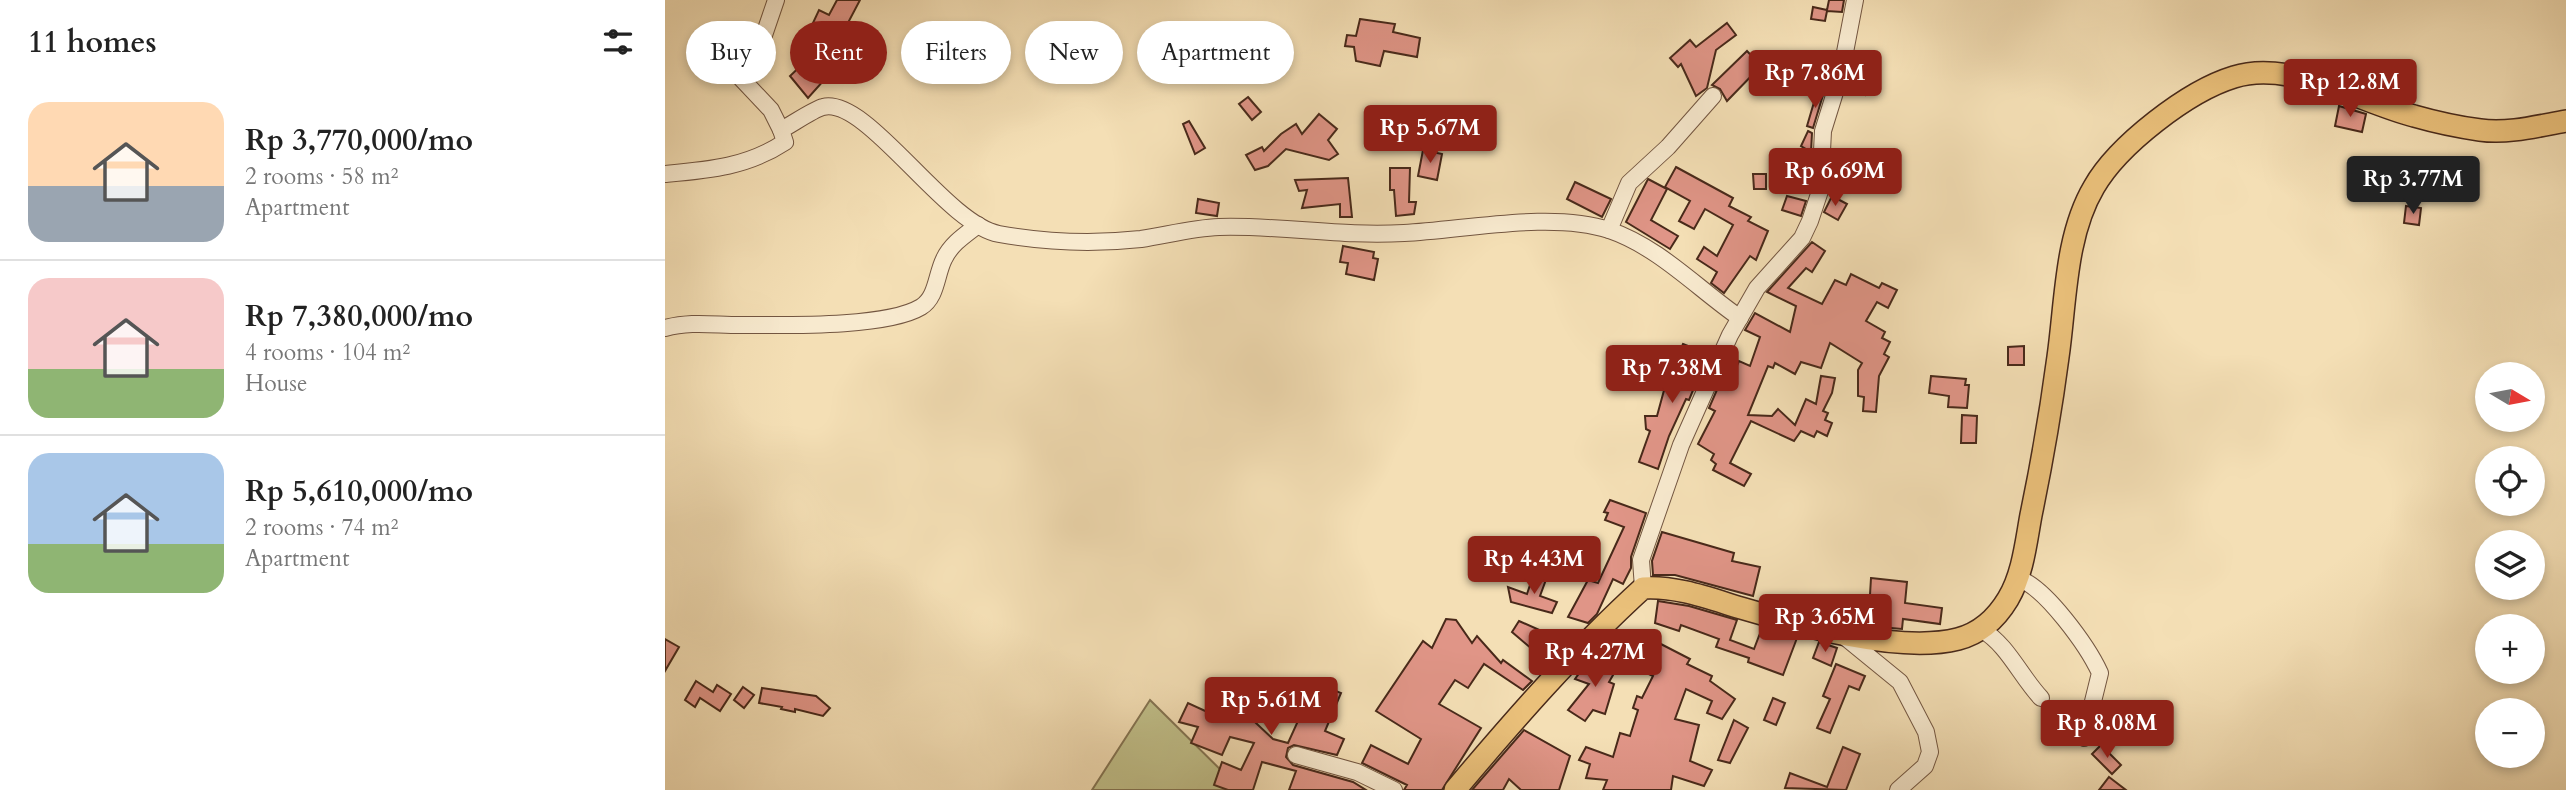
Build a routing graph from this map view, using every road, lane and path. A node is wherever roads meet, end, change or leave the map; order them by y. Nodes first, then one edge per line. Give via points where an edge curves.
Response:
1 (776, 0) edge
2 (1855, 0) edge
3 (1713, 96) dead end
4 (2566, 121) edge
5 (781, 130) junction
6 (665, 174) edge
7 (978, 225) junction
8 (1609, 230) junction
9 (1741, 318) junction
10 (665, 328) edge
11 (2017, 579) junction
12 (1643, 588) junction
13 (1982, 630) junction
14 (1839, 632) junction
15 (2041, 698) dead end
16 (2084, 738) dead end
17 (1296, 755) dead end
18 (1394, 790) edge
19 (1455, 790) edge
20 (1898, 790) edge

1 - 5 street via 762,41 742,57 738,75 771,110
2 - 9 street via 1841,73 1823,131 1820,191 1810,221 1757,288
3 - 8 street via 1629,183
4 - 11 main road via 2480,130 2414,116 2299,76 2259,72 2204,90 2146,131 2093,188 2073,241 2049,427
5 - 6 street via 785,142 761,157 736,166
5 - 7 street via 823,107 841,108 880,136 934,190
7 - 8 street via 998,234 1073,241 1137,239 1218,228 1336,234 1489,225
7 - 10 street via 953,245 937,286 923,306 885,320 740,325 685,322
8 - 9 street via 1668,263
9 - 12 street via 1681,445 1641,560
11 - 13 main road via 1999,612
11 - 16 street via 2032,584 2060,614 2100,673
12 - 14 main road via 1682,590
12 - 19 main road via 1524,709
13 - 14 main road via 1937,644
13 - 15 street
14 - 20 street via 1900,682 1926,733 1930,752 1925,766
17 - 18 street via 1357,772

